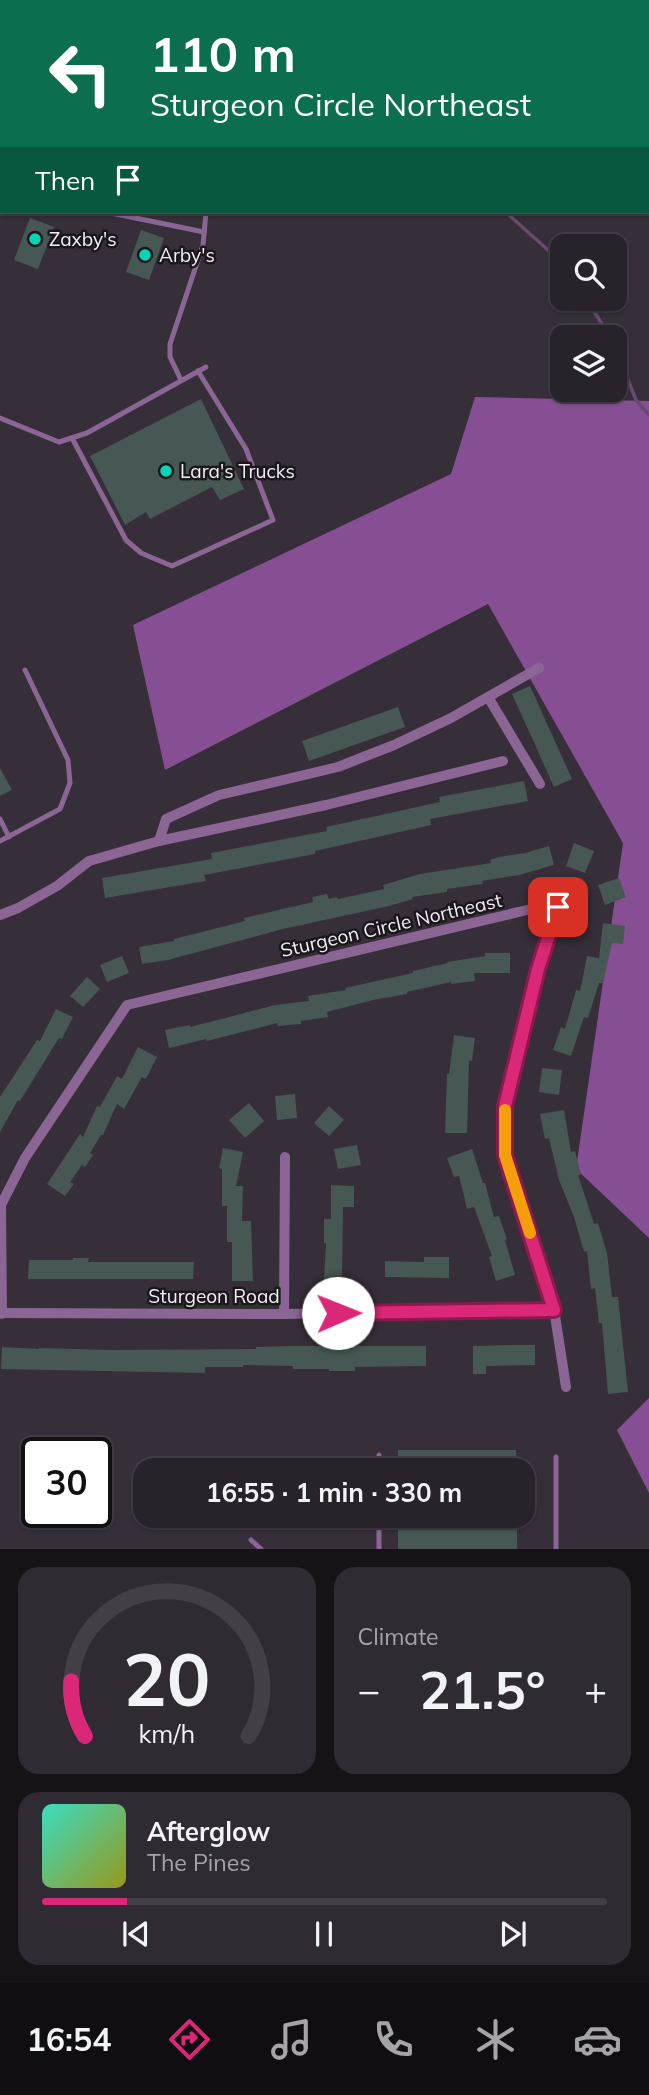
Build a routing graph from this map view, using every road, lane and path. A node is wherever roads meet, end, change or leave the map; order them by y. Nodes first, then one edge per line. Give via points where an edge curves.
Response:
1 (116, 214) edge
2 (206, 214) edge
3 (204, 232) junction
4 (206, 367) dead end
5 (198, 371) junction
6 (181, 380) junction
7 (0, 418) edge
8 (72, 438) junction
9 (539, 668) dead end
10 (25, 670) dead end
11 (488, 697) junction
12 (503, 761) dead end
13 (540, 784) dead end
14 (0, 819) edge
15 (9, 837) junction
16 (0, 841) edge
17 (159, 841) junction
18 (0, 915) edge
19 (285, 1157) dead end
20 (554, 1310) junction
21 (1, 1314) edge
22 (284, 1314) junction
23 (566, 1387) dead end
24 (556, 1457) dead end
25 (379, 1528) edge
26 (251, 1540) dead end
27 (261, 1549) edge
28 (379, 1549) edge
29 (556, 1549) edge

1 - 3 lane
2 - 3 lane
3 - 6 lane via 170,344 170,357
4 - 5 lane
5 - 6 lane
5 - 8 lane via 246,449 273,520 172,566 141,553 126,540
6 - 8 lane
7 - 8 lane via 59,442
9 - 11 street
10 - 15 lane via 68,760 70,783 60,809
11 - 13 street
11 - 17 street via 394,745 338,767 219,795 166,819
12 - 17 street
14 - 15 lane
15 - 16 lane
17 - 18 street via 89,862 57,886
19 - 22 street
20 - 21 street, Sturgeon Circle Northeast via 505,1155 505,1106 558,907 527,910 127,1005 25,1158 1,1205
20 - 22 street, Sturgeon Road
20 - 23 street, Sturgeon Circle Northeast
21 - 22 street, Sturgeon Road
24 - 29 lane
25 - 28 lane
26 - 27 lane

